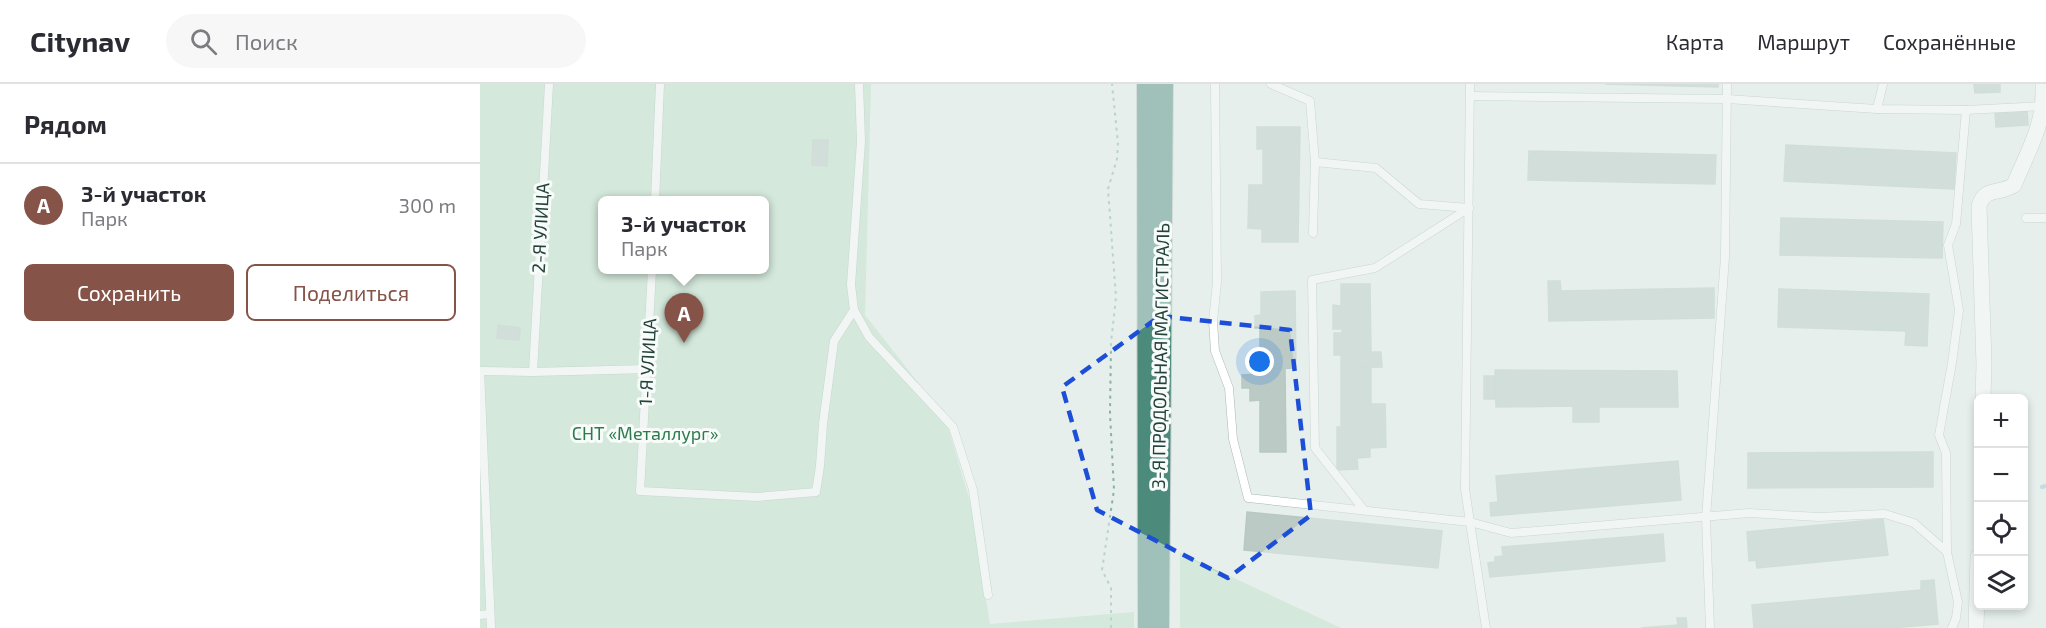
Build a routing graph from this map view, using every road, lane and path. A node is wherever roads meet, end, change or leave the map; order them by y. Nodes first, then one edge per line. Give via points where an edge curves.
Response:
1 (549, 84) edge
2 (660, 84) edge
3 (859, 84) edge
4 (1112, 84) edge
5 (1146, 84) edge
6 (1164, 84) edge
7 (1215, 84) edge
8 (1271, 84) edge
9 (1470, 84) edge
10 (1727, 84) edge
11 (1883, 84) edge
12 (2043, 84) edge
13 (1470, 96) junction
14 (1727, 99) junction
15 (2045, 106) edge
16 (1877, 109) junction
17 (1966, 110) junction
18 (1315, 162) junction
19 (655, 196) edge
20 (1469, 208) junction
21 (2026, 218) dead end
22 (2046, 218) edge
23 (1312, 233) dead end
24 (652, 274) edge
25 (854, 310) junction
26 (648, 369) junction
27 (480, 371) edge
28 (533, 372) junction
29 (1983, 394) edge
30 (1364, 510) junction
31 (1706, 518) junction
32 (1470, 522) junction
33 (1947, 552) junction
34 (988, 595) dead end
35 (1977, 610) edge
36 (489, 614) junction
37 (480, 615) edge
38 (491, 628) edge
39 (1111, 628) edge
40 (1147, 628) edge
41 (1160, 628) edge
42 (1486, 628) edge
43 (1710, 628) edge
44 (1952, 628) edge
45 (1976, 628) edge

1 - 28 lane, 2-Я УЛИЦА
2 - 19 lane
3 - 25 lane via 861,141 851,285
4 - 39 path via 1118,143 1108,189 1116,297 1110,414 1114,490 1102,570 1111,588
5 - 40 highway, 3-Я ПРОДОЛЬНАЯ МАГИСТРАЛЬ
6 - 41 highway, 3-Я ПРОДОЛЬНАЯ МАГИСТРАЛЬ
7 - 30 lane via 1215,351 1229,388 1233,439 1248,498
8 - 18 lane via 1310,101
9 - 13 lane
10 - 14 lane
11 - 16 lane
12 - 15 street
13 - 14 lane
13 - 20 lane
14 - 16 lane
14 - 31 lane via 1725,257
15 - 17 lane
15 - 29 street via 2014,185 1988,193 1979,206
16 - 17 lane
17 - 33 lane via 1956,224 1948,245 1959,310 1939,435 1946,453
18 - 20 lane via 1376,168 1419,204
18 - 23 lane
20 - 30 lane via 1375,268 1312,280 1316,447
20 - 32 lane via 1465,489
21 - 22 lane
24 - 26 lane, 1-Я УЛИЦА
25 - 26 lane, 1-Я УЛИЦА via 834,341 816,492 757,497 640,491
25 - 34 lane via 875,344 953,427 973,490
26 - 28 lane
27 - 28 lane
27 - 36 lane
30 - 32 lane
31 - 32 lane via 1510,533
31 - 33 lane via 1749,513 1819,517 1885,514 1914,523
31 - 43 lane
32 - 42 lane
33 - 44 lane via 1958,602
35 - 45 street
36 - 37 lane
36 - 38 lane

